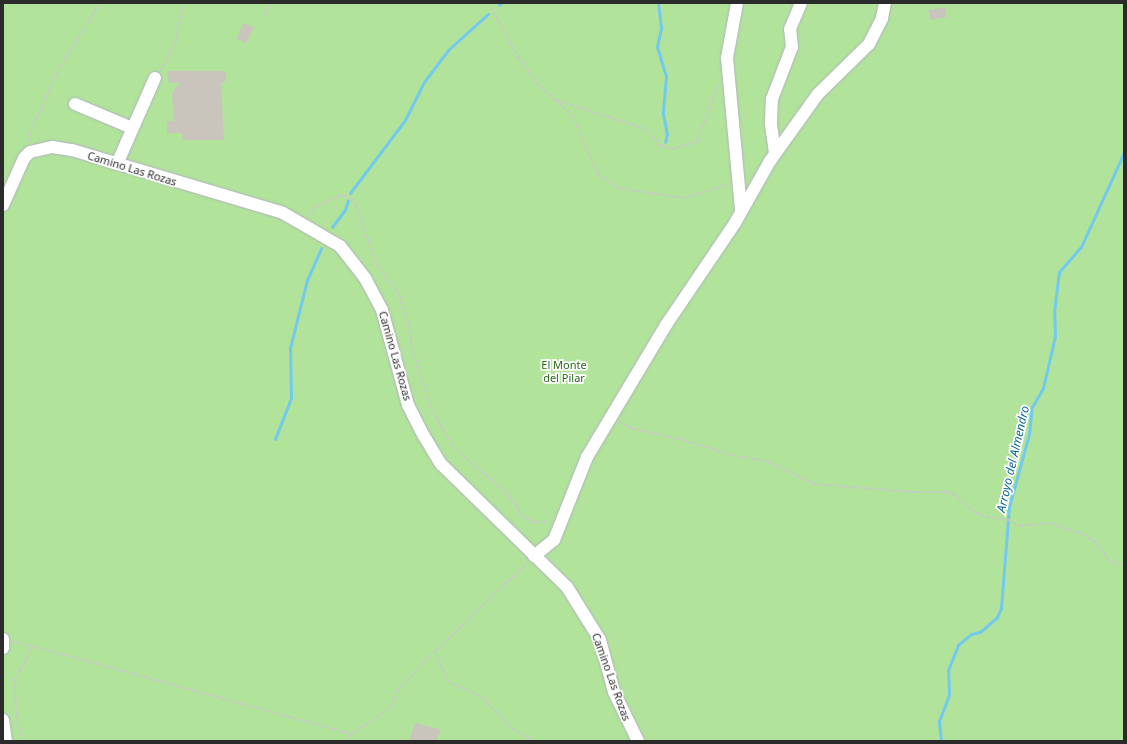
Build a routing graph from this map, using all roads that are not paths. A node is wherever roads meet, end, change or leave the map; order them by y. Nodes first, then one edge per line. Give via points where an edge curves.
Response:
1 (737, 3) edge
2 (801, 3) edge
3 (885, 3) edge
4 (155, 78) road end
5 (75, 104) dead end
6 (132, 128) junction
7 (775, 153) junction
8 (117, 164) junction
9 (3, 205) edge
10 (742, 212) junction
11 (534, 556) junction
12 (3, 640) edge
13 (3, 648) edge
14 (3, 720) edge
15 (6, 741) edge
16 (638, 741) edge

1 - 10 street via 727,58
2 - 7 street via 790,29 792,47 772,99 771,123
3 - 7 street via 882,18 869,44 818,94
4 - 6 street
5 - 6 street
6 - 8 street
7 - 10 street
8 - 9 street, Camino Las Rozas via 52,147 30,152 24,158
8 - 11 street, Camino Las Rozas via 283,213 340,246 365,278 382,310 408,405 441,464
10 - 11 street via 666,325 587,457 554,540
11 - 16 street, Camino Las Rozas via 568,587 586,614 600,640 614,692
12 - 13 street
14 - 15 street

